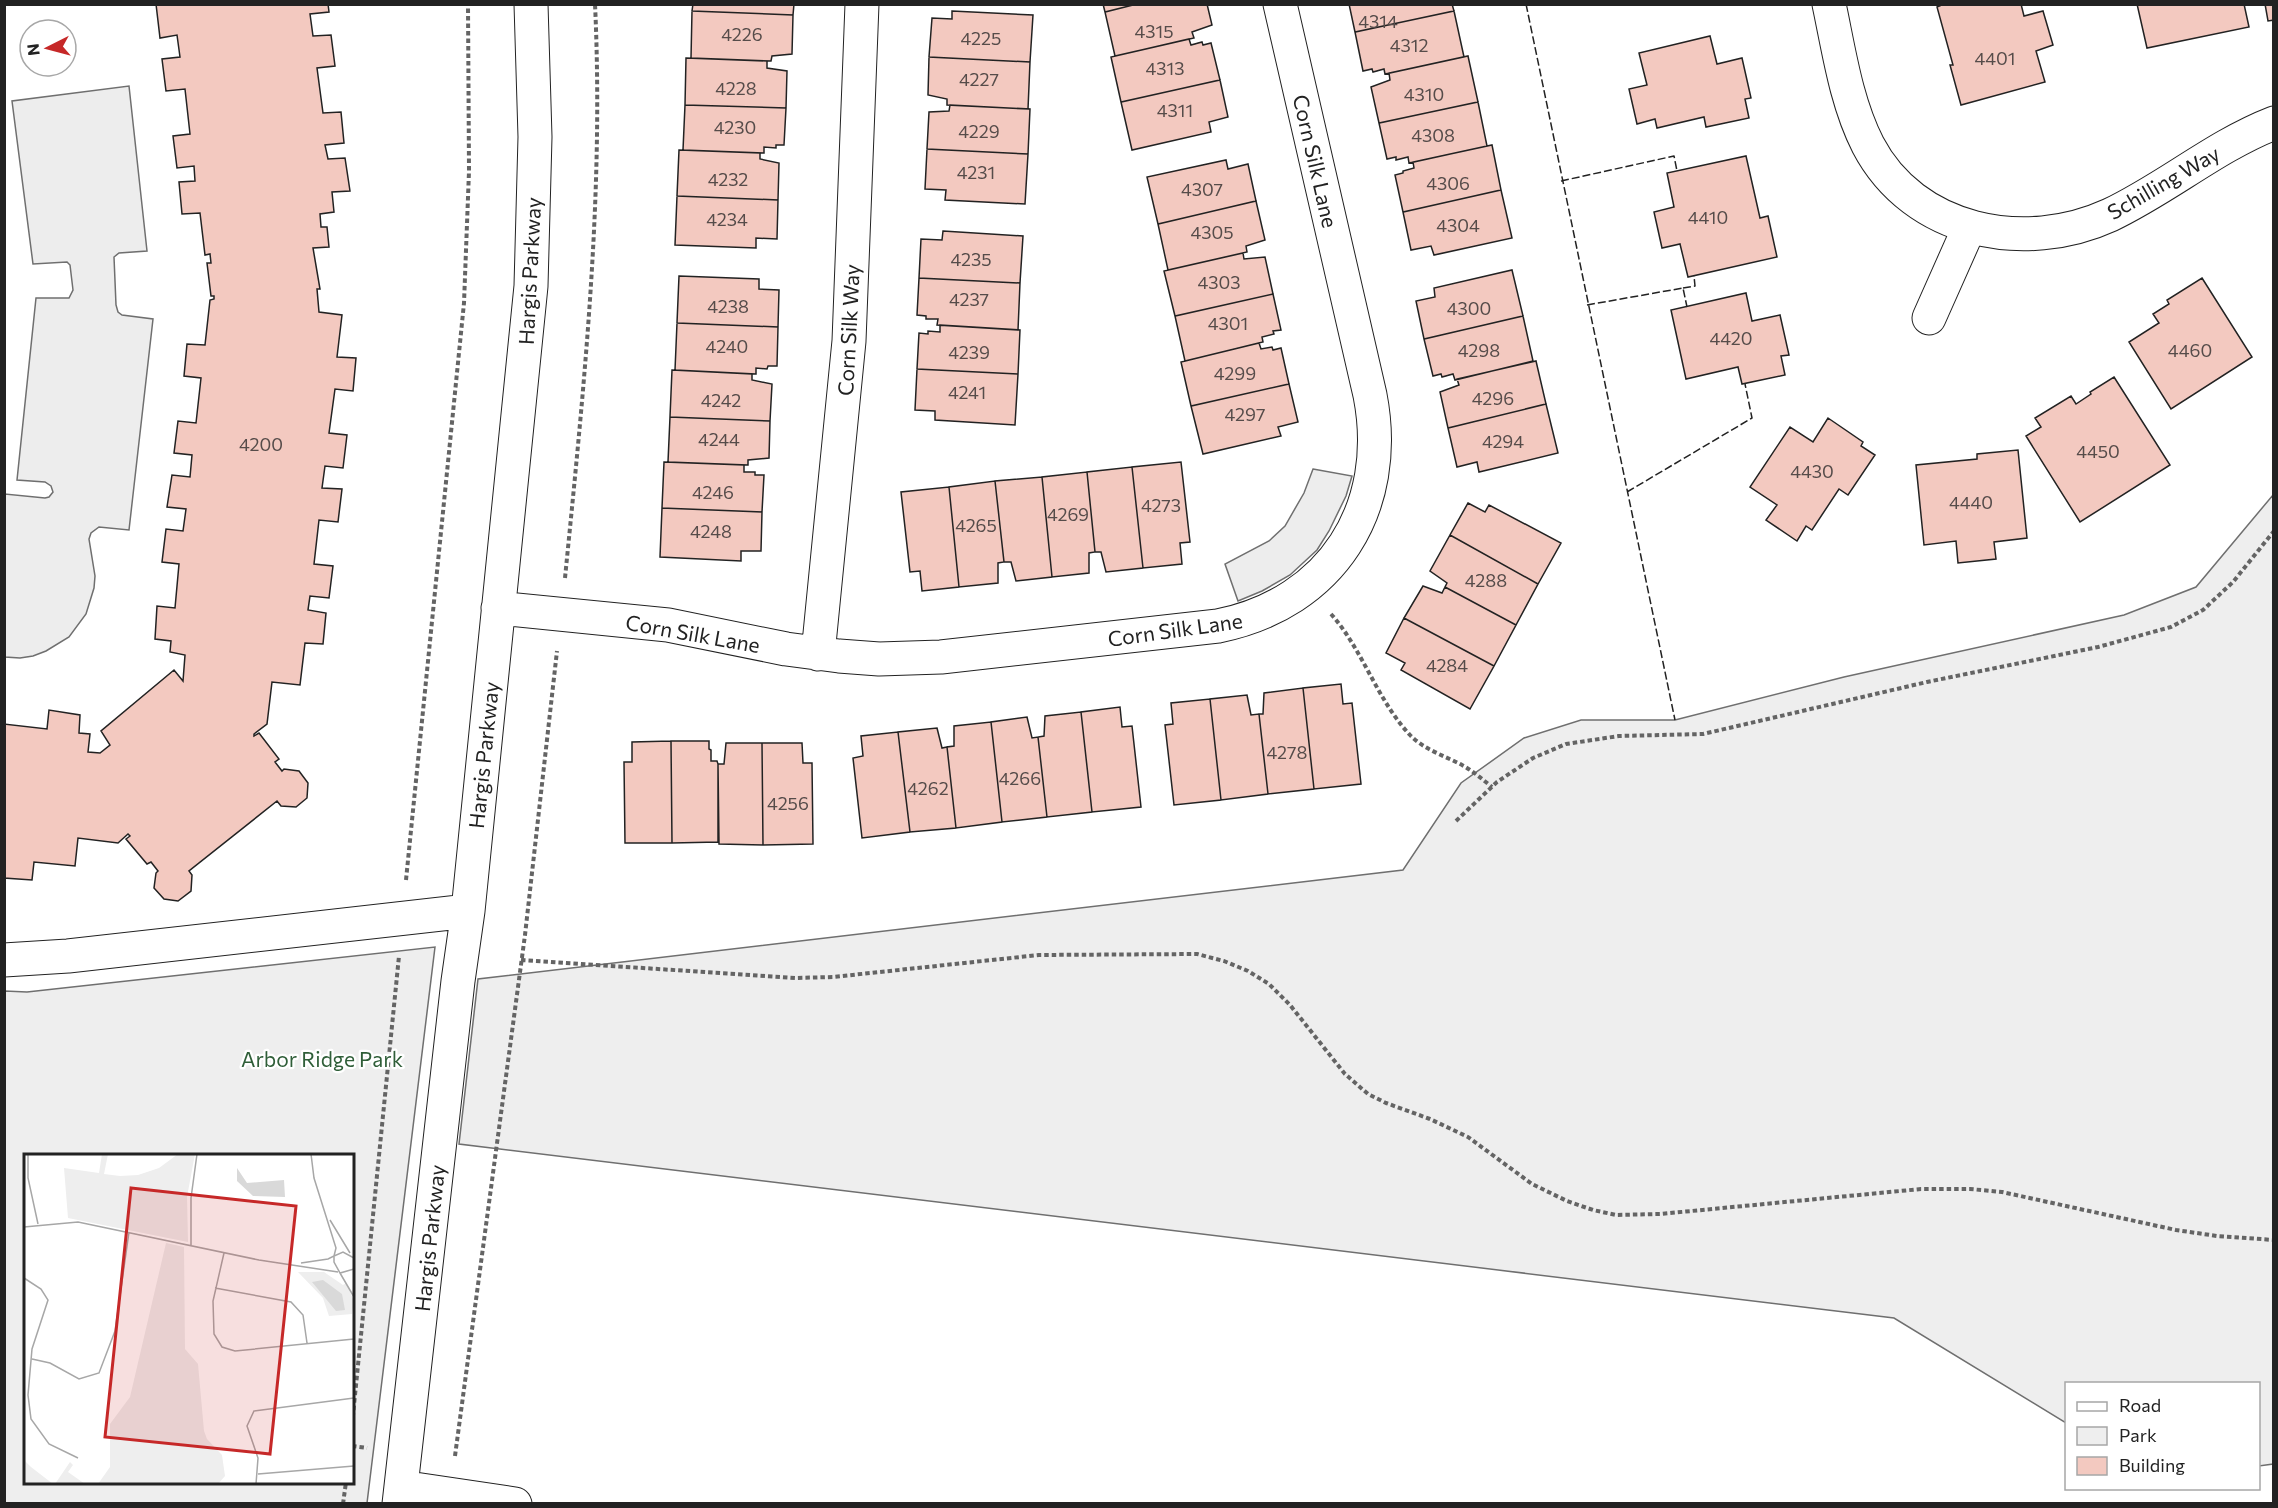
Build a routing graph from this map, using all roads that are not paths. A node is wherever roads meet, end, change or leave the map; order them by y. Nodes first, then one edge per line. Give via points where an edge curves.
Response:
1 (531, 4) edge
2 (862, 4) edge
3 (1280, 4) edge
4 (1829, 4) edge
5 (2274, 123) edge
6 (1969, 228) junction
7 (1929, 318) dead end
8 (498, 608) junction
9 (818, 654) junction
10 (468, 911) junction
11 (4, 960) edge
12 (400, 1495) edge
13 (515, 1503) edge

1 - 8 street, Hargis Parkway via 536,137 531,286
2 - 9 street, Corn Silk Way via 849,341
3 - 9 street, Corn Silk Lane via 1370,395 1375,436 1370,484 1360,517 1344,546 1324,571 1290,599 1241,621 941,657 879,659
4 - 6 street, Schilling Way via 1850,97 1868,145 1883,168 1912,196
5 - 6 street, Schilling Way via 2216,151 2127,206 2085,225 2042,234
6 - 7 street
8 - 9 street, Corn Silk Lane via 668,625
8 - 10 street, Hargis Parkway
10 - 11 street
10 - 12 street, Hargis Parkway
12 - 13 street

